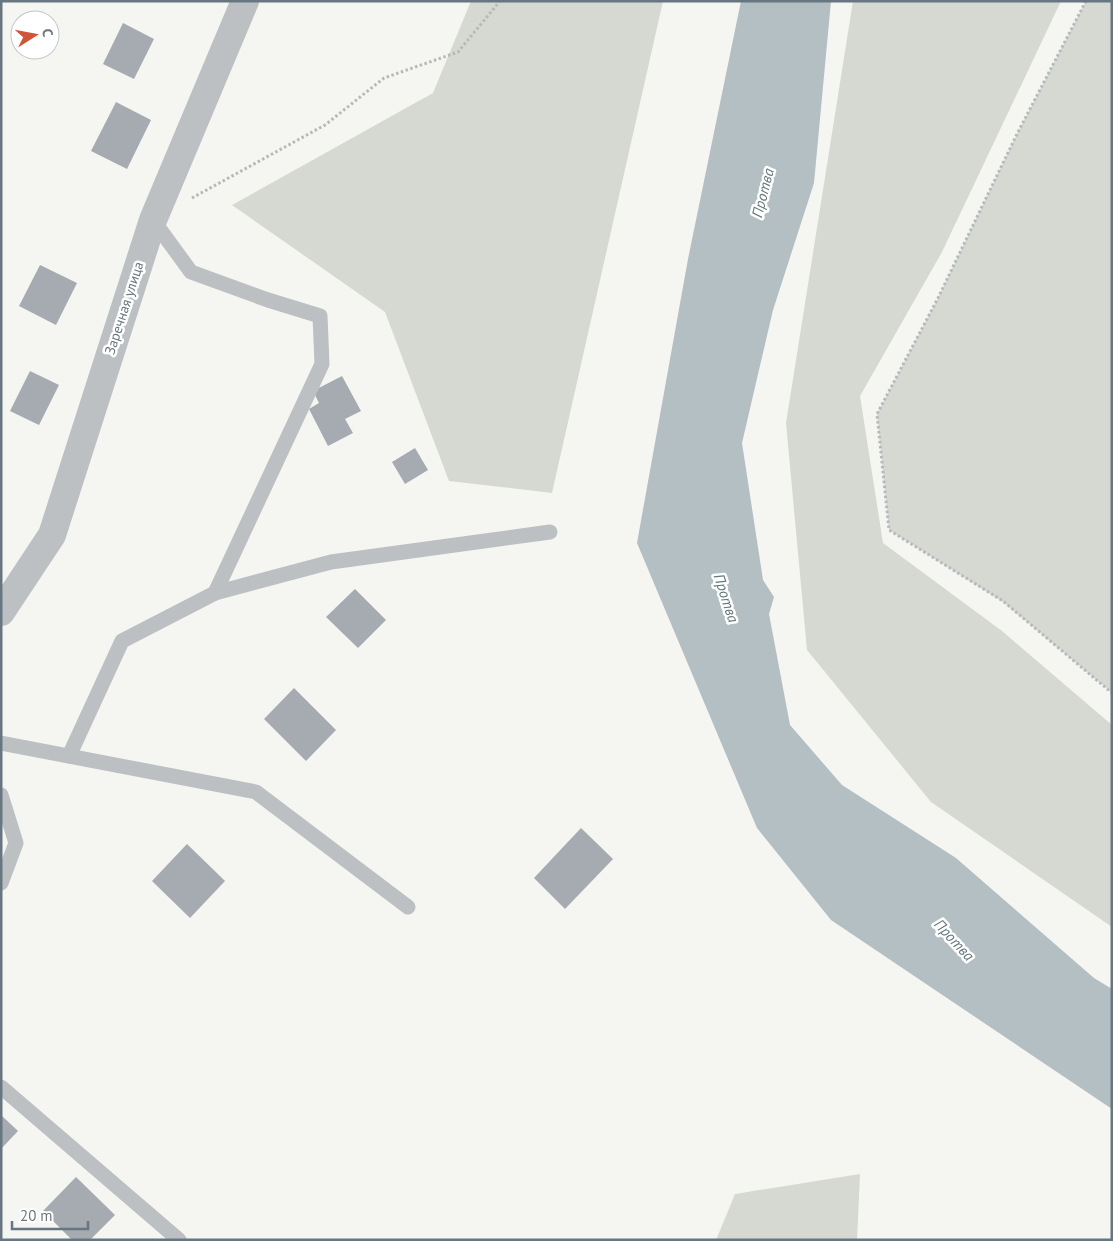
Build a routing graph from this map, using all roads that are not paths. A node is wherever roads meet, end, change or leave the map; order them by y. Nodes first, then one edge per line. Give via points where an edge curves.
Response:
1 (245, 1) edge
2 (153, 220) junction
3 (550, 532) dead end
4 (215, 593) junction
5 (1, 612) edge
6 (1, 743) edge
7 (69, 756) junction
8 (1, 795) edge
9 (1, 883) edge
10 (408, 908) dead end
11 (1, 1086) edge
12 (179, 1240) edge

1 - 2 street, Заречная улица
2 - 4 lane via 191,272 320,316 322,364
2 - 5 street, Заречная улица via 52,536
3 - 4 lane via 331,562
4 - 7 lane via 122,641
6 - 7 lane
7 - 10 lane via 256,792
8 - 9 lane via 16,843
11 - 12 lane

